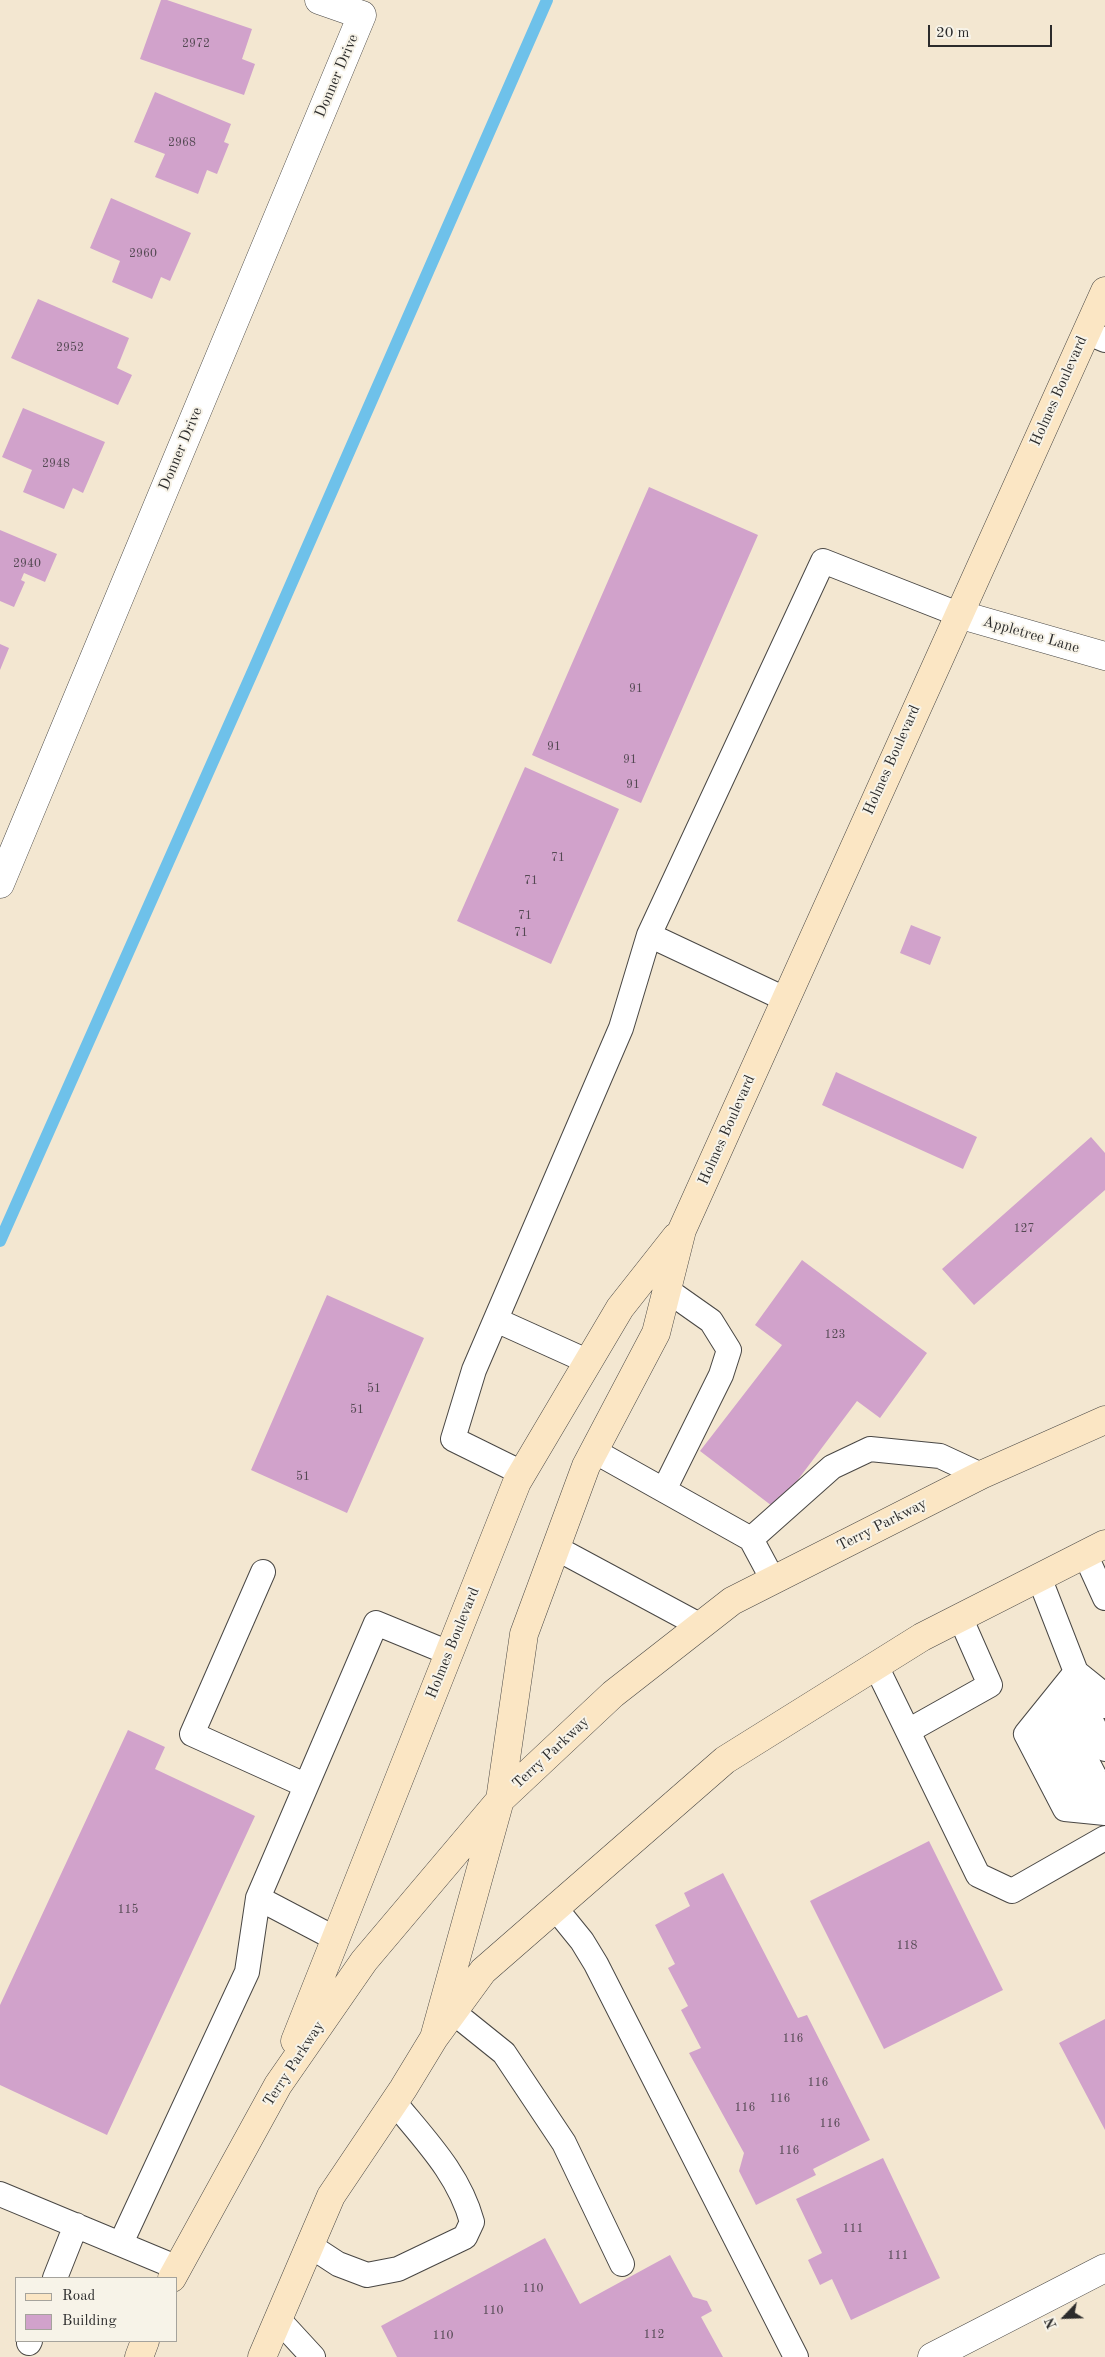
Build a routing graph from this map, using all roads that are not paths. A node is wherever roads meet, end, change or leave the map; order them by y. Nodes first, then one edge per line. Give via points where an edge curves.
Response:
1 (319, 0) edge
2 (1105, 291) edge
3 (1096, 336) edge
4 (958, 614) junction
5 (1105, 656) edge
6 (0, 884) edge
7 (649, 935) junction
8 (785, 999) junction
9 (682, 1230) junction
10 (667, 1290) junction
11 (496, 1320) junction
12 (589, 1362) junction
13 (1105, 1420) edge
14 (594, 1451) junction
15 (522, 1473) junction
16 (981, 1475) junction
17 (664, 1490) junction
18 (751, 1539) junction
19 (556, 1548) junction
20 (1095, 1549) edge
21 (263, 1572) dead end
22 (1039, 1577) junction
23 (773, 1580) junction
24 (1105, 1598) edge
25 (960, 1617) junction
26 (701, 1626) junction
27 (449, 1653) junction
28 (876, 1666) junction
29 (1076, 1672) junction
30 (1105, 1706) edge
31 (908, 1731) junction
32 (1105, 1749) edge
33 (305, 1785) junction
34 (1105, 1785) edge
35 (500, 1800) junction
36 (1105, 1801) edge
37 (1105, 1813) edge
38 (1105, 1838) edge
39 (258, 1898) junction
40 (556, 1909) junction
41 (336, 1939) junction
42 (453, 2012) junction
43 (434, 2038) junction
44 (278, 2085) junction
45 (394, 2102) junction
46 (0, 2194) edge
47 (76, 2225) junction
48 (122, 2244) junction
49 (309, 2245) junction
50 (622, 2264) dead end
51 (1105, 2268) edge
52 (175, 2273) edge
53 (55, 2277) edge
54 (278, 2319) junction
55 (145, 2342) edge
56 (138, 2357) edge
57 (262, 2357) edge
58 (314, 2357) edge
59 (796, 2357) edge
60 (932, 2357) edge

1 - 6 street, Donner Drive via 362,15
2 - 3 street, Holmes Boulevard
3 - 4 street, Holmes Boulevard
4 - 5 street, Appletree Lane
4 - 7 lane via 823,561
4 - 8 street, Holmes Boulevard
7 - 8 lane
7 - 11 lane via 621,1028
8 - 9 street, Holmes Boulevard
9 - 10 street, Holmes Boulevard
9 - 12 street, Holmes Boulevard via 620,1308
10 - 14 street, Holmes Boulevard via 656,1334
10 - 17 lane via 711,1321 729,1350 721,1375
11 - 12 lane
11 - 15 lane via 474,1370 453,1439
12 - 15 street, Holmes Boulevard
13 - 16 street, Terry Parkway
14 - 17 lane
14 - 19 street, Holmes Boulevard
15 - 27 street, Holmes Boulevard
16 - 18 lane via 940,1456 870,1449 832,1467
16 - 23 street, Terry Parkway
17 - 18 lane
18 - 23 lane
19 - 26 lane
19 - 35 street, Holmes Boulevard via 524,1634
20 - 22 street
20 - 24 lane
21 - 33 lane via 192,1734
22 - 25 street
22 - 29 lane
23 - 26 street, Terry Parkway via 732,1601
25 - 28 street
25 - 31 lane via 990,1685
26 - 35 street, Terry Parkway via 613,1694
27 - 33 lane via 376,1623
27 - 41 street, Holmes Boulevard
28 - 31 lane
28 - 40 street via 724,1760
29 - 30 lane via 1097,1690
29 - 32 lane via 1083,1704
29 - 34 lane via 1064,1717 1095,1777
29 - 36 lane via 1046,1724 1081,1791
29 - 37 lane via 1026,1734 1066,1809
31 - 38 lane via 978,1875 1012,1891
33 - 39 lane
35 - 43 street, Holmes Boulevard
35 - 44 street, Terry Parkway via 364,1961
39 - 41 lane
39 - 48 lane via 247,1972
40 - 42 street via 483,1972
40 - 59 lane via 596,1964
41 - 44 street, Holmes Boulevard
42 - 43 street
42 - 50 lane via 504,2053 564,2143
43 - 45 street
44 - 52 street, Terry Parkway
45 - 49 street via 331,2196
45 - 49 lane via 448,2167 467,2203 472,2222 465,2237 398,2269 367,2275 338,2264
46 - 47 lane
47 - 48 lane
47 - 53 lane
48 - 52 lane
49 - 54 street
51 - 60 street
54 - 57 street
54 - 58 lane
55 - 56 street

